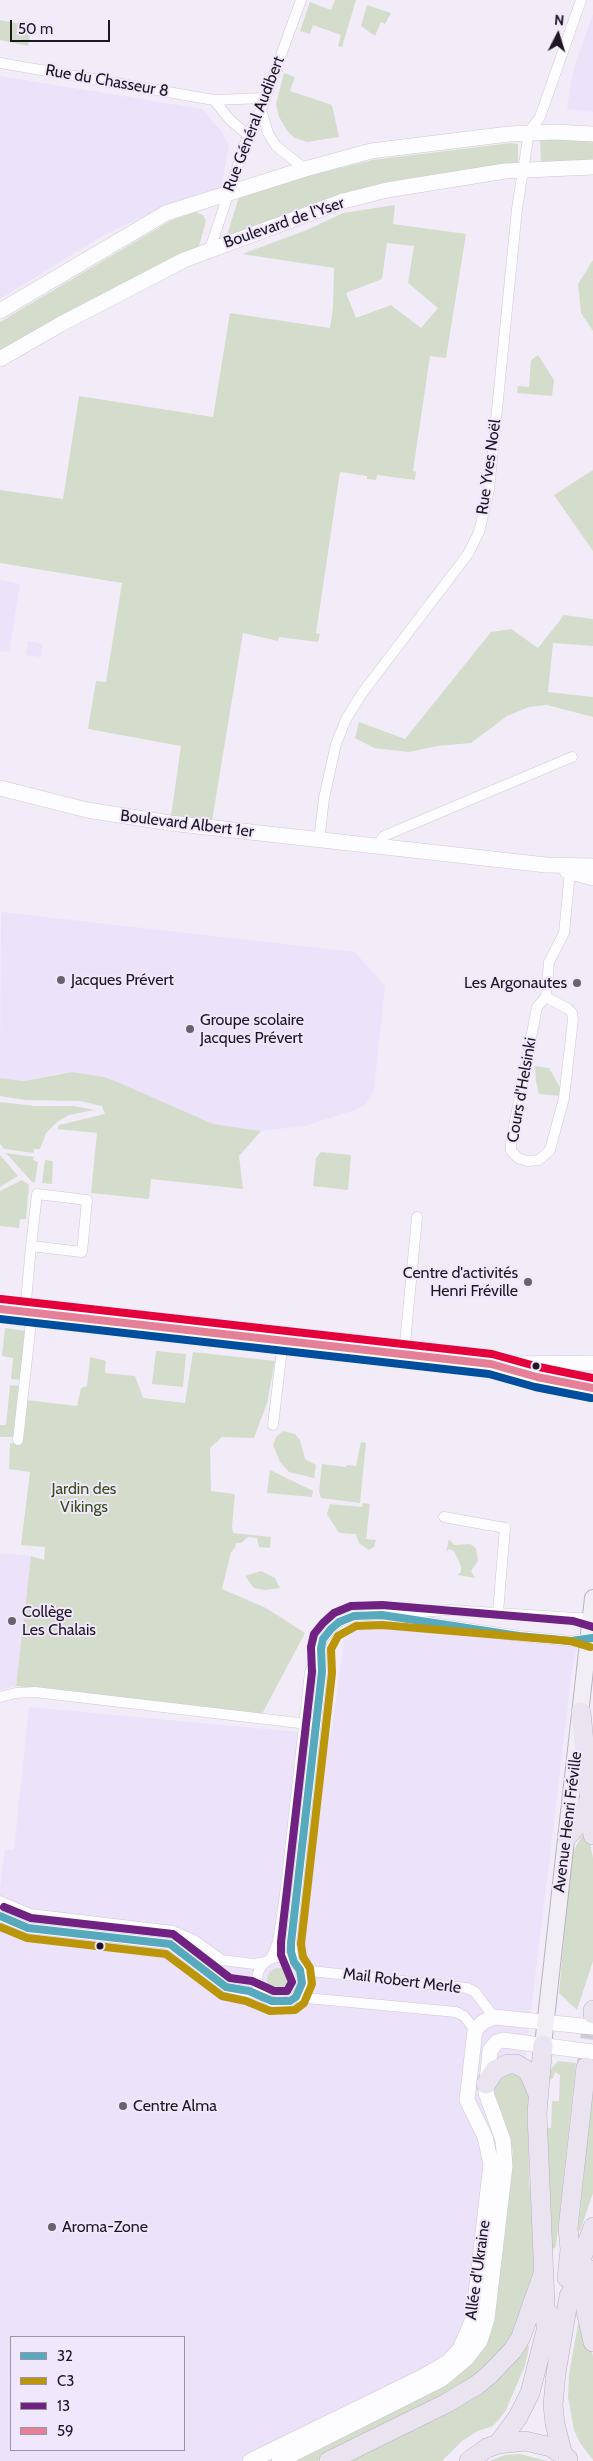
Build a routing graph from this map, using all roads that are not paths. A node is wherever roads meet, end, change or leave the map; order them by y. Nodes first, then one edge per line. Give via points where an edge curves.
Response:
1 (301, 0) edge
2 (581, 0) edge
3 (0, 63) edge
4 (265, 98) junction
5 (214, 100) junction
6 (260, 110) junction
7 (529, 132) junction
8 (593, 134) edge
9 (248, 135) junction
10 (593, 166) edge
11 (524, 168) junction
12 (305, 169) junction
13 (228, 192) junction
14 (210, 249) junction
15 (0, 311) edge
16 (0, 359) edge
17 (572, 758) dead end
18 (0, 788) edge
19 (319, 841) junction
20 (376, 847) junction
21 (546, 866) junction
22 (593, 866) edge
23 (570, 872) junction
24 (593, 878) edge
25 (546, 997) junction
26 (417, 1217) dead end
27 (31, 1246) junction
28 (0, 1309) edge
29 (28, 1313) junction
30 (283, 1341) junction
31 (404, 1354) junction
32 (593, 1363) edge
33 (491, 1364) junction
34 (593, 1388) edge
35 (273, 1425) dead end
36 (18, 1440) dead end
37 (444, 1517) dead end
38 (593, 1598) edge
39 (498, 1612) junction
40 (382, 1615) junction
41 (592, 1619) edge
42 (591, 1638) edge
43 (321, 1648) junction
44 (0, 1698) edge
45 (581, 1712) junction
46 (304, 1724) junction
47 (316, 1725) junction
48 (588, 1801) junction
49 (593, 1835) edge
50 (567, 1837) junction
51 (0, 1901) edge
52 (0, 1916) edge
53 (269, 1961) junction
54 (296, 1964) junction
55 (262, 1995) junction
56 (296, 1997) junction
57 (593, 2010) edge
58 (593, 2014) edge
59 (494, 2017) junction
60 (545, 2022) junction
61 (593, 2027) edge
62 (475, 2030) junction
63 (543, 2045) junction
64 (589, 2059) edge
65 (486, 2084) junction
66 (538, 2094) junction
67 (593, 2227) edge
68 (568, 2228) junction
69 (586, 2250) junction
70 (544, 2272) junction
71 (569, 2296) junction
72 (546, 2327) junction
73 (593, 2342) edge
74 (498, 2444) junction
75 (567, 2458) edge
76 (250, 2461) edge
77 (279, 2461) edge
78 (329, 2461) edge
79 (469, 2461) edge

1 - 4 street, Rue Général Audibert
2 - 7 street via 540,117
3 - 5 street, Rue du Chasseur 8
4 - 5 street, Rue du Chasseur 8
4 - 6 street, Rue Général Audibert
5 - 9 street
6 - 9 street, Rue Général Audibert
6 - 12 street via 276,146
7 - 8 street
7 - 11 street, Rue Yves Noël
7 - 12 street via 371,151
9 - 13 street, Rue Général Audibert
10 - 11 street, Boulevard de l'Yser
11 - 14 street, Boulevard de l'Yser via 387,190 348,200
11 - 19 street, Rue Yves Noël via 489,490 479,532 468,554 346,719 336,744 326,789
12 - 13 street
13 - 14 street, Rue Général Audibert
13 - 15 street via 166,213
14 - 16 street, Boulevard de l'Yser via 60,324
17 - 20 street via 384,836
18 - 19 street, Boulevard Albert 1er via 114,815
19 - 20 street, Boulevard Albert 1er
20 - 21 street, Boulevard Albert 1er
21 - 22 street, Boulevard Albert 1er
21 - 23 street, Boulevard Albert 1er
23 - 24 street, Boulevard Albert 1er
23 - 25 street, Cours d'Helsinki via 564,933 549,962
25 - 25 street, Cours d'Helsinki via 568,1009 573,1020 564,1098 551,1146 542,1158 528,1161 511,1151 511,1142 538,1007
26 - 31 street
27 - 27 street via 82,1252 87,1200 37,1194
27 - 29 street
28 - 29 street
29 - 30 street
29 - 36 street
30 - 31 street
30 - 35 street
31 - 33 street
32 - 33 street
33 - 34 street
37 - 39 street via 505,1528
38 - 41 main road, Avenue Henri Fréville
39 - 40 street via 450,1610
39 - 41 street
40 - 42 street via 519,1636 571,1641
40 - 43 street via 354,1616 339,1622 323,1639
41 - 42 main road, Avenue Henri Fréville
42 - 45 main road, Avenue Henri Fréville
43 - 46 street via 310,1672
43 - 47 street via 322,1672
44 - 46 street via 35,1692
45 - 48 highway
45 - 50 main road, Avenue Henri Fréville
46 - 47 street
46 - 53 street via 285,1895 278,1942
47 - 54 street via 292,1944
48 - 49 highway
48 - 50 highway via 580,1822
50 - 60 main road, Avenue Henri Fréville
51 - 53 street via 30,1914 173,1931 194,1940 222,1960 254,1964
52 - 55 street via 28,1928 170,1944 226,1987
53 - 54 street via 283,1958
53 - 55 street via 260,1969 257,1979
54 - 56 street via 302,1983
54 - 59 street, Mail Robert Merle via 311,1971 467,1988 475,1992
55 - 56 street via 272,2002 282,2003
56 - 62 street, Mail Robert Merle via 456,2012 464,2016
57 - 58 highway
59 - 60 street
59 - 62 street
60 - 61 street
60 - 63 main road, Avenue Henri Fréville
62 - 76 street, Allée d'Ukraine via 467,2100 485,2137 491,2164 476,2298 467,2336 448,2362
63 - 64 street
63 - 65 street, Allée d'Ukraine via 497,2042 490,2050
63 - 66 highway
64 - 68 highway
65 - 66 highway via 494,2070 516,2064 528,2071
65 - 77 street, Allée d'Ukraine via 487,2100 503,2140 505,2166 491,2299 480,2341 467,2358 442,2379
66 - 70 highway
67 - 69 highway
68 - 71 highway via 570,2250 566,2284
68 - 72 highway
69 - 71 highway
69 - 73 highway via 586,2311
70 - 72 highway
70 - 78 highway via 521,2338 490,2374 445,2404
71 - 75 highway via 553,2405 555,2424
72 - 74 highway via 530,2393 518,2417
74 - 75 highway via 511,2441 538,2443
74 - 79 highway

